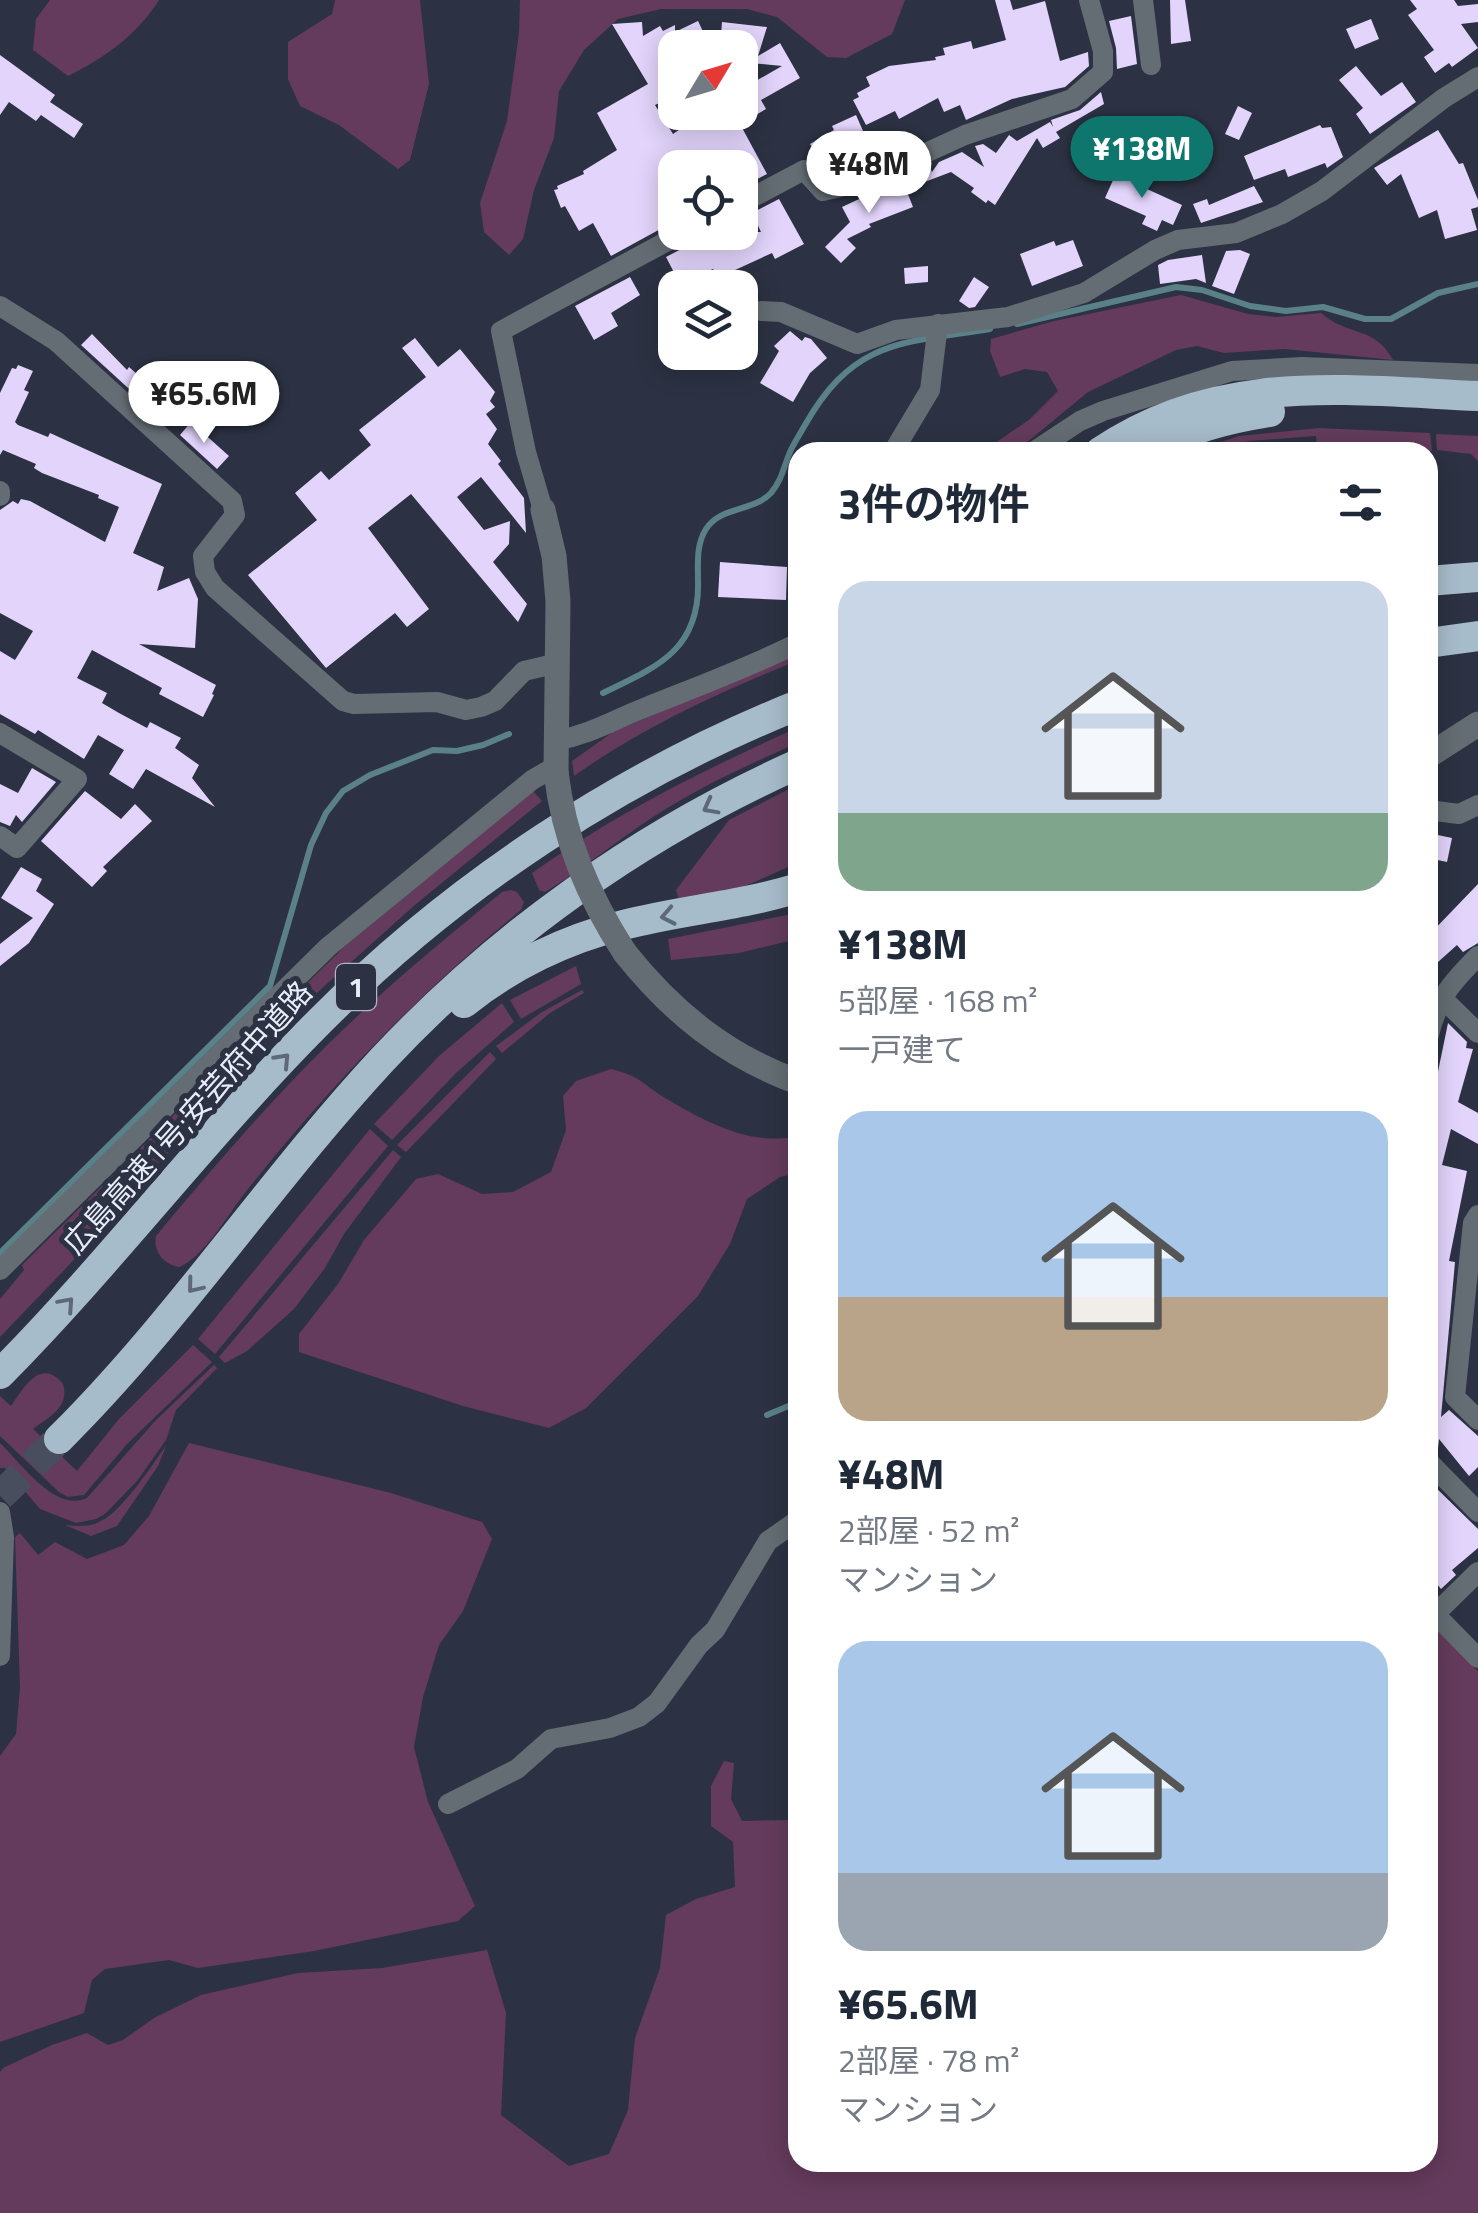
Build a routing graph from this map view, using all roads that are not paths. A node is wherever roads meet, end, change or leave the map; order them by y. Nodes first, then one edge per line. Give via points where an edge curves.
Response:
1 (1089, 0) edge
2 (1143, 0) edge
3 (1150, 64) dead end
4 (1478, 77) edge
5 (758, 194) edge
6 (658, 246) edge
7 (0, 306) edge
8 (761, 311) dead end
9 (938, 324) junction
10 (1478, 374) edge
11 (1478, 396) edge
12 (1478, 417) edge
13 (898, 442) edge
14 (1048, 442) edge
15 (1115, 442) edge
16 (1166, 442) edge
17 (544, 510) joint
18 (1478, 568) edge
19 (1478, 577) edge
20 (1438, 579) edge
21 (1438, 580) edge
22 (1478, 633) edge
23 (1438, 641) edge
24 (788, 648) edge
25 (558, 663) junction
26 (788, 688) edge
27 (788, 709) edge
28 (1478, 724) edge
29 (0, 733) edge
30 (1438, 747) edge
31 (556, 759) junction
32 (788, 769) edge
33 (1478, 804) edge
34 (1438, 811) edge
35 (0, 836) edge
36 (504, 866) junction
37 (788, 891) edge
38 (1478, 956) edge
39 (1441, 997) junction
40 (1438, 1006) edge
41 (1478, 1033) edge
42 (788, 1078) edge
43 (1478, 1215) edge
44 (220, 1254) junction
45 (0, 1270) edge
46 (0, 1374) edge
47 (1478, 1420) edge
48 (59, 1439) tunnel mouth
49 (1438, 1470) edge
50 (0, 1512) edge
51 (1478, 1512) edge
52 (788, 1527) edge
53 (1478, 1572) edge
54 (1438, 1604) edge
55 (1438, 1617) edge
56 (0, 1656) edge
57 (1478, 1658) edge
58 (448, 1804) dead end

1 - 5 street via 1104,72 1072,99 965,135 862,182 823,191 804,170
2 - 3 street
4 - 9 street via 1282,214 1236,233 1178,240 1084,293 1008,317
6 - 17 street via 501,332
7 - 25 street via 56,341 232,501 235,514 203,556 205,572 235,607 343,701 437,702 466,710 495,701 524,670
8 - 9 street via 780,312 857,344
9 - 13 street via 930,390
10 - 14 street via 1232,371 1102,411
11 - 15 highway via 1260,392 1193,406
12 - 16 highway via 1273,412 1208,424
17 - 25 street via 554,556
18 - 20 highway
19 - 21 highway
22 - 23 highway
24 - 31 street via 637,710
25 - 31 street
26 - 36 highway via 656,760
27 - 36 highway, 広島高速1号;安芸府中道路 / 1 via 639,780
28 - 30 street
29 - 35 street via 77,780 17,848
31 - 42 street, bridge via 576,861 625,953 714,1040
31 - 45 street via 328,947
32 -> 44 highway, 1 via 604,870 468,976 382,1060
33 - 34 street via 1459,814
46 -> 36 highway, 広島高速1号;安芸府中道路 / 1 via 322,1019
37 -> 44 highway via 595,933 505,974 381,1077
38 - 39 street
39 - 40 street
39 - 41 street
43 - 47 street via 1455,1396
44 -> 48 highway, 1
49 - 51 street
50 - 56 street
52 - 58 street via 768,1542 715,1630 648,1710 610,1728 551,1739 517,1768
53 - 54 street
55 - 57 street

